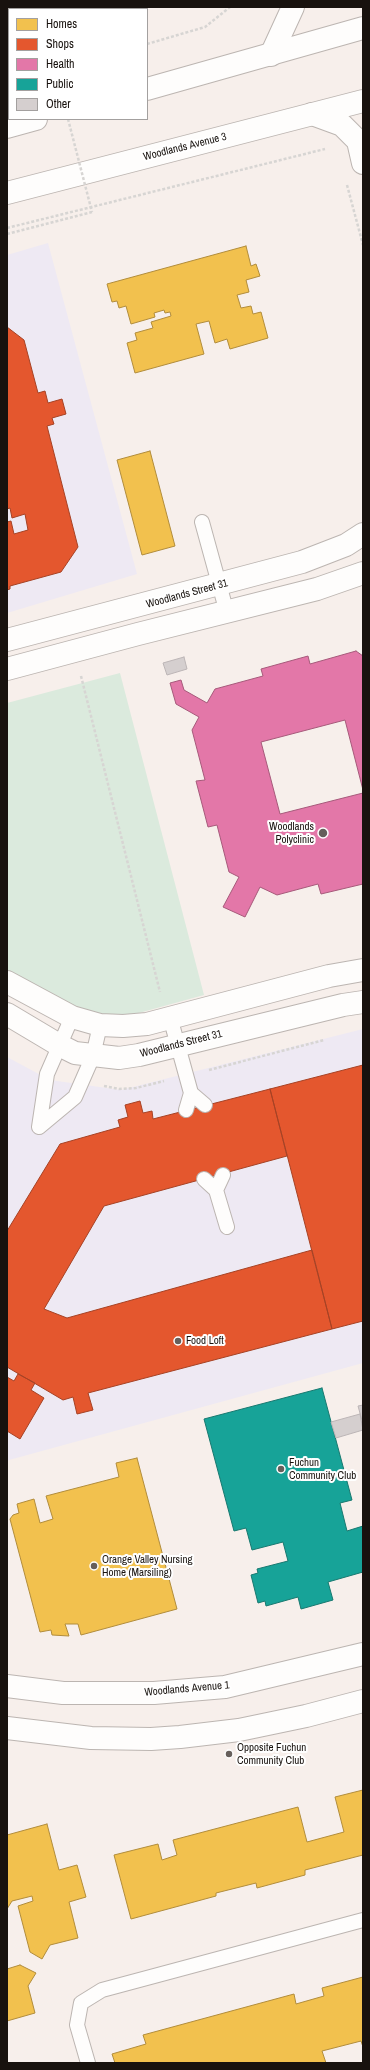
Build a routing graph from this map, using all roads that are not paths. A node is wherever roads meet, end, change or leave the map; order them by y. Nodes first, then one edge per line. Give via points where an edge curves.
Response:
1 (293, 7) edge
2 (363, 28) edge
3 (271, 55) junction
4 (148, 89) edge
5 (363, 101) edge
6 (312, 114) junction
7 (32, 120) edge
8 (7, 127) edge
9 (363, 163) edge
10 (7, 193) edge
11 (202, 522) dead end
12 (363, 534) edge
13 (363, 573) edge
14 (220, 585) junction
15 (227, 613) junction
16 (7, 640) edge
17 (7, 669) edge
18 (363, 970) edge
19 (7, 982) edge
20 (363, 1002) edge
21 (166, 1008) junction
22 (7, 1014) edge
23 (72, 1017) junction
24 (100, 1025) junction
25 (59, 1045) junction
26 (178, 1045) junction
27 (93, 1056) junction
28 (191, 1093) junction
29 (205, 1105) dead end
30 (186, 1110) dead end
31 (223, 1175) dead end
32 (204, 1180) dead end
33 (216, 1190) junction
34 (227, 1227) dead end
35 (363, 1654) edge
36 (7, 1686) edge
37 (363, 1701) edge
38 (7, 1728) edge
39 (363, 1920) edge
40 (88, 2063) edge

1 - 3 street
2 - 3 street
3 - 4 street
5 - 6 street, Woodlands Avenue 3
6 - 9 street via 342,125 358,141
6 - 10 street, Woodlands Avenue 3
7 - 8 street
11 - 14 lane
12 - 14 street, Woodlands Street 31 via 346,545 302,562
13 - 15 street via 316,589
14 - 15 lane
14 - 16 street, Woodlands Street 31
15 - 17 street
18 - 21 street
19 - 23 street
20 - 26 street, Woodlands Street 31
21 - 24 street via 147,1024
21 - 26 lane
22 - 25 street, Woodlands Street 31
23 - 24 street
23 - 25 lane
24 - 27 lane
25 - 27 street, Woodlands Street 31 via 76,1053
25 - 27 lane via 47,1074 40,1127 75,1097
26 - 27 street, Woodlands Street 31 via 119,1058
26 - 28 lane
28 - 29 lane
28 - 30 lane
31 - 33 lane
32 - 33 lane
33 - 34 lane
35 - 36 street, Woodlands Avenue 1 via 225,1687 154,1693 63,1693
37 - 38 street via 239,1730 180,1737 91,1738
39 - 40 lane via 102,1990 81,2003 77,2025

